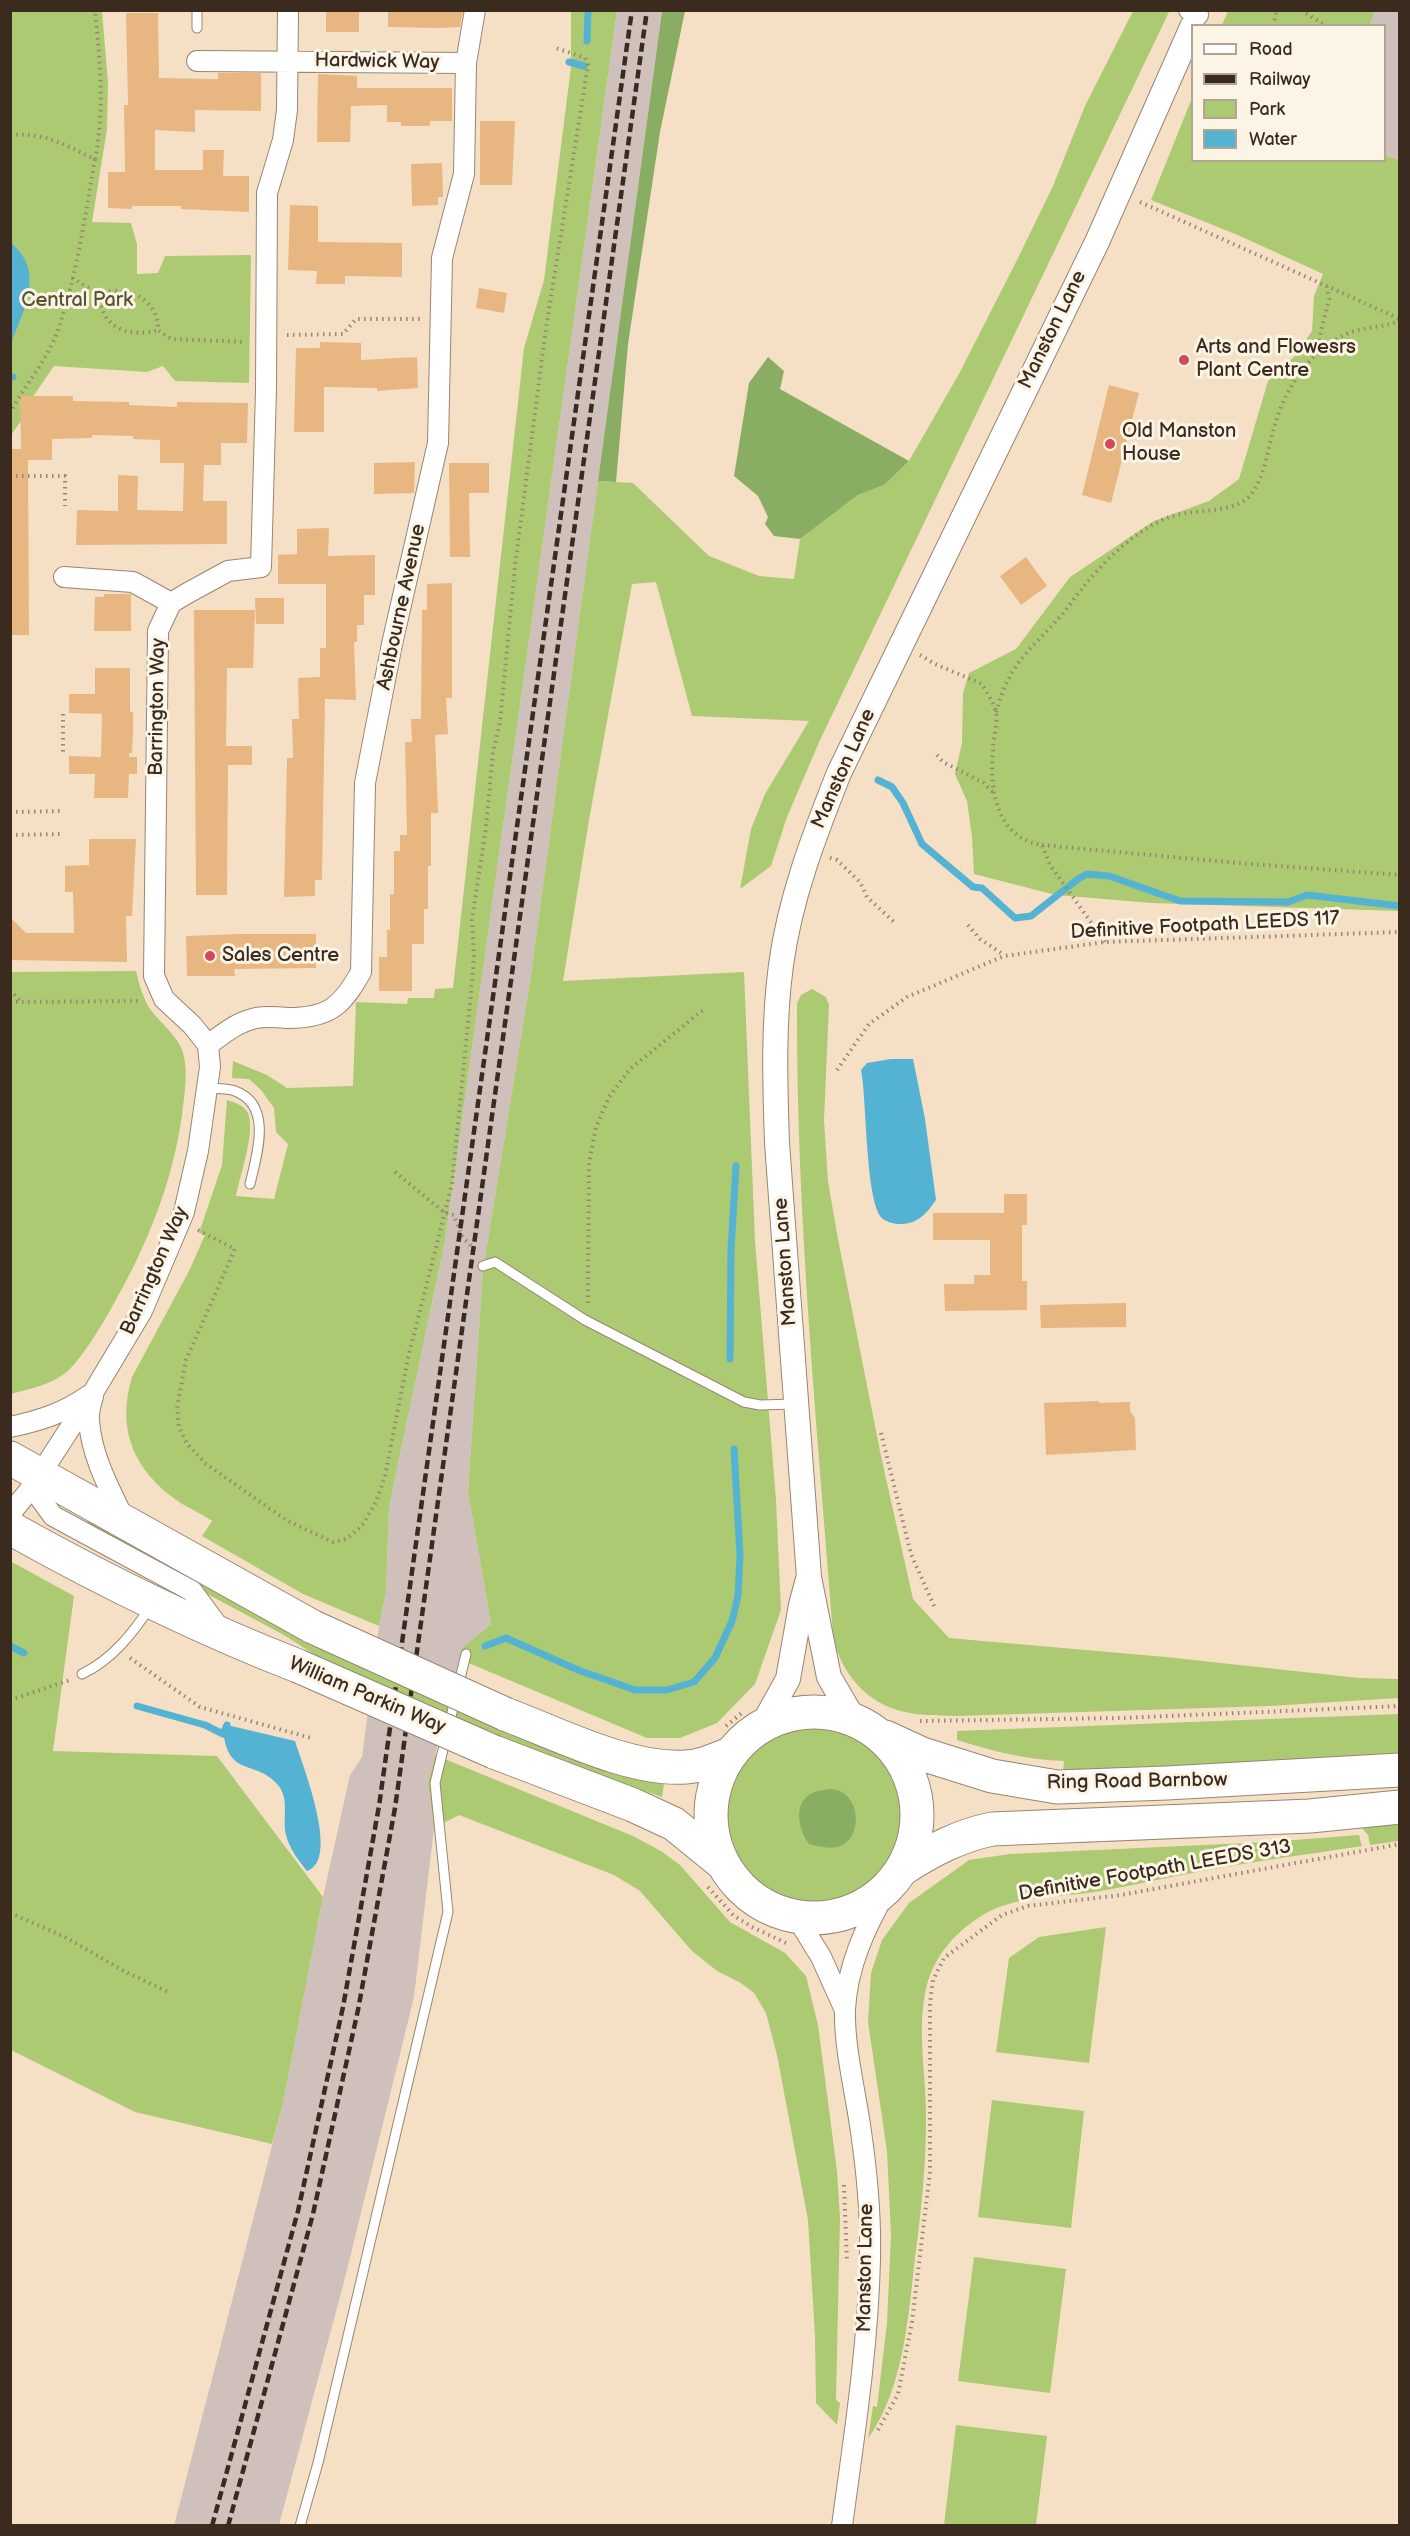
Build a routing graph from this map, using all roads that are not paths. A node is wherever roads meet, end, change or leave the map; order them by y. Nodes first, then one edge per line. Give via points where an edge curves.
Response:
1 (197, 10) edge
2 (288, 10) edge
3 (474, 10) edge
4 (1191, 27) edge
5 (197, 28) dead end
6 (288, 60) junction
7 (197, 61) dead end
8 (466, 63) junction
9 (64, 577) dead end
10 (171, 603) junction
11 (208, 1045) junction
12 (207, 1088) junction
13 (250, 1184) dead end
14 (483, 1266) road end
15 (94, 1391) junction
16 (796, 1404) junction
17 (10, 1427) edge
18 (10, 1458) edge
19 (36, 1480) junction
20 (10, 1514) edge
21 (126, 1523) junction
22 (10, 1528) edge
23 (809, 1577) junction
24 (154, 1602) junction
25 (225, 1636) junction
26 (466, 1654) dead end
27 (82, 1674) road end
28 (756, 1715) junction
29 (853, 1718) junction
30 (883, 1737) junction
31 (725, 1743) junction
32 (1400, 1770) edge
33 (1400, 1807) edge
34 (712, 1872) junction
35 (895, 1879) junction
36 (797, 1918) junction
37 (845, 2010) junction
38 (300, 2526) edge
39 (842, 2526) edge

1 - 5 lane
2 - 6 street
3 - 8 street, Ashbourne Avenue
4 - 16 street, Manston Lane via 1120,193 839,773 808,850 781,963 774,1071
6 - 7 street, Hardwick Way
6 - 8 street, Hardwick Way
6 - 10 street via 283,140 267,193 261,567 228,571
8 - 11 street, Ashbourne Avenue via 464,174 442,258 438,443 365,783 361,972 348,996 331,1010 306,1018 257,1017 238,1024
9 - 10 street via 133,582
10 - 11 street, Barrington Way via 158,631 154,976 164,999
11 - 12 street, Barrington Way
12 - 13 lane via 234,1091 250,1100 258,1117 260,1142
12 - 15 street, Barrington Way via 198,1151 181,1221 142,1311
14 - 16 lane via 495,1262 585,1320 744,1402 760,1406
15 - 17 street, Barrington Way via 69,1408
15 - 19 street, Barrington Way
15 - 21 street via 88,1418 93,1447
16 - 23 street, Manston Lane
18 - 19 highway, William Parkin Way
19 - 20 street
19 - 21 highway, William Parkin Way
19 - 25 street via 53,1516 192,1592
21 - 31 highway, William Parkin Way, bridge via 313,1627 505,1714 615,1756 652,1767 703,1765
22 - 24 highway, William Parkin Way
23 - 28 street, Manston Lane via 788,1678
23 - 29 street, Manston Lane via 829,1677
24 - 25 highway, William Parkin Way
24 - 27 lane via 131,1636 98,1666
25 - 34 highway, William Parkin Way, bridge via 494,1752 674,1824
26 - 38 lane via 435,1783 448,1912
28 - 29 highway via 823,1711
28 - 31 highway via 744,1737
29 - 30 highway
30 - 32 highway, Ring Road Barnbow via 992,1776 1057,1787
30 - 35 highway via 907,1768 915,1788 918,1815 916,1837
31 - 34 highway via 710,1807
33 - 35 highway, Ring Road Barnbow via 1310,1816 992,1829 932,1850
34 - 36 highway via 766,1908
35 - 36 highway via 859,1909 829,1918
35 - 37 street, Manston Lane via 857,1948
36 - 37 street, Manston Lane via 821,1957
37 - 39 street, Manston Lane via 868,2198 870,2257 867,2327

